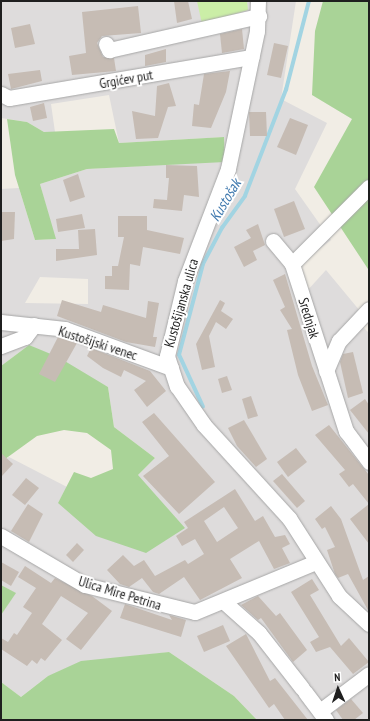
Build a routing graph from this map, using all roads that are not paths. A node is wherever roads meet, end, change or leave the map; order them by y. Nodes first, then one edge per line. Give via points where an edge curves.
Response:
1 (258, 1) edge
2 (259, 16) junction
3 (106, 44) dead end
4 (252, 57) junction
5 (1, 94) edge
6 (369, 187) edge
7 (273, 241) dead end
8 (292, 264) junction
9 (369, 308) edge
10 (1, 322) edge
11 (34, 325) junction
12 (1, 346) edge
13 (171, 368) junction
14 (326, 371) junction
15 (369, 462) edge
16 (1, 536) edge
17 (316, 562) junction
18 (223, 601) junction
19 (369, 624) edge
20 (369, 674) edge
21 (323, 716) edge

1 - 2 street, Kustošijanska ulica
2 - 3 street via 109,50
2 - 4 street, Kustošijanska ulica
4 - 5 street, Grgićev put via 9,98
4 - 13 street, Kustošijanska ulica via 228,170 185,281 166,347
6 - 8 street
7 - 8 street, Srednjak
8 - 14 street, Srednjak
9 - 14 street, Srednjak via 339,341
10 - 11 street, Kustošijski venec
11 - 12 street via 25,338
11 - 13 street, Kustošijski venec via 81,334
13 - 17 street, Kustošijanska ulica via 177,386 204,425 289,518
14 - 15 street, Srednjak via 346,431
16 - 18 street, Ulica Mire Petrina via 85,585 196,612
17 - 18 street, Ulica Mire Petrina
17 - 19 street, Kustošijanska ulica via 338,596
18 - 21 street via 259,633
20 - 21 street

